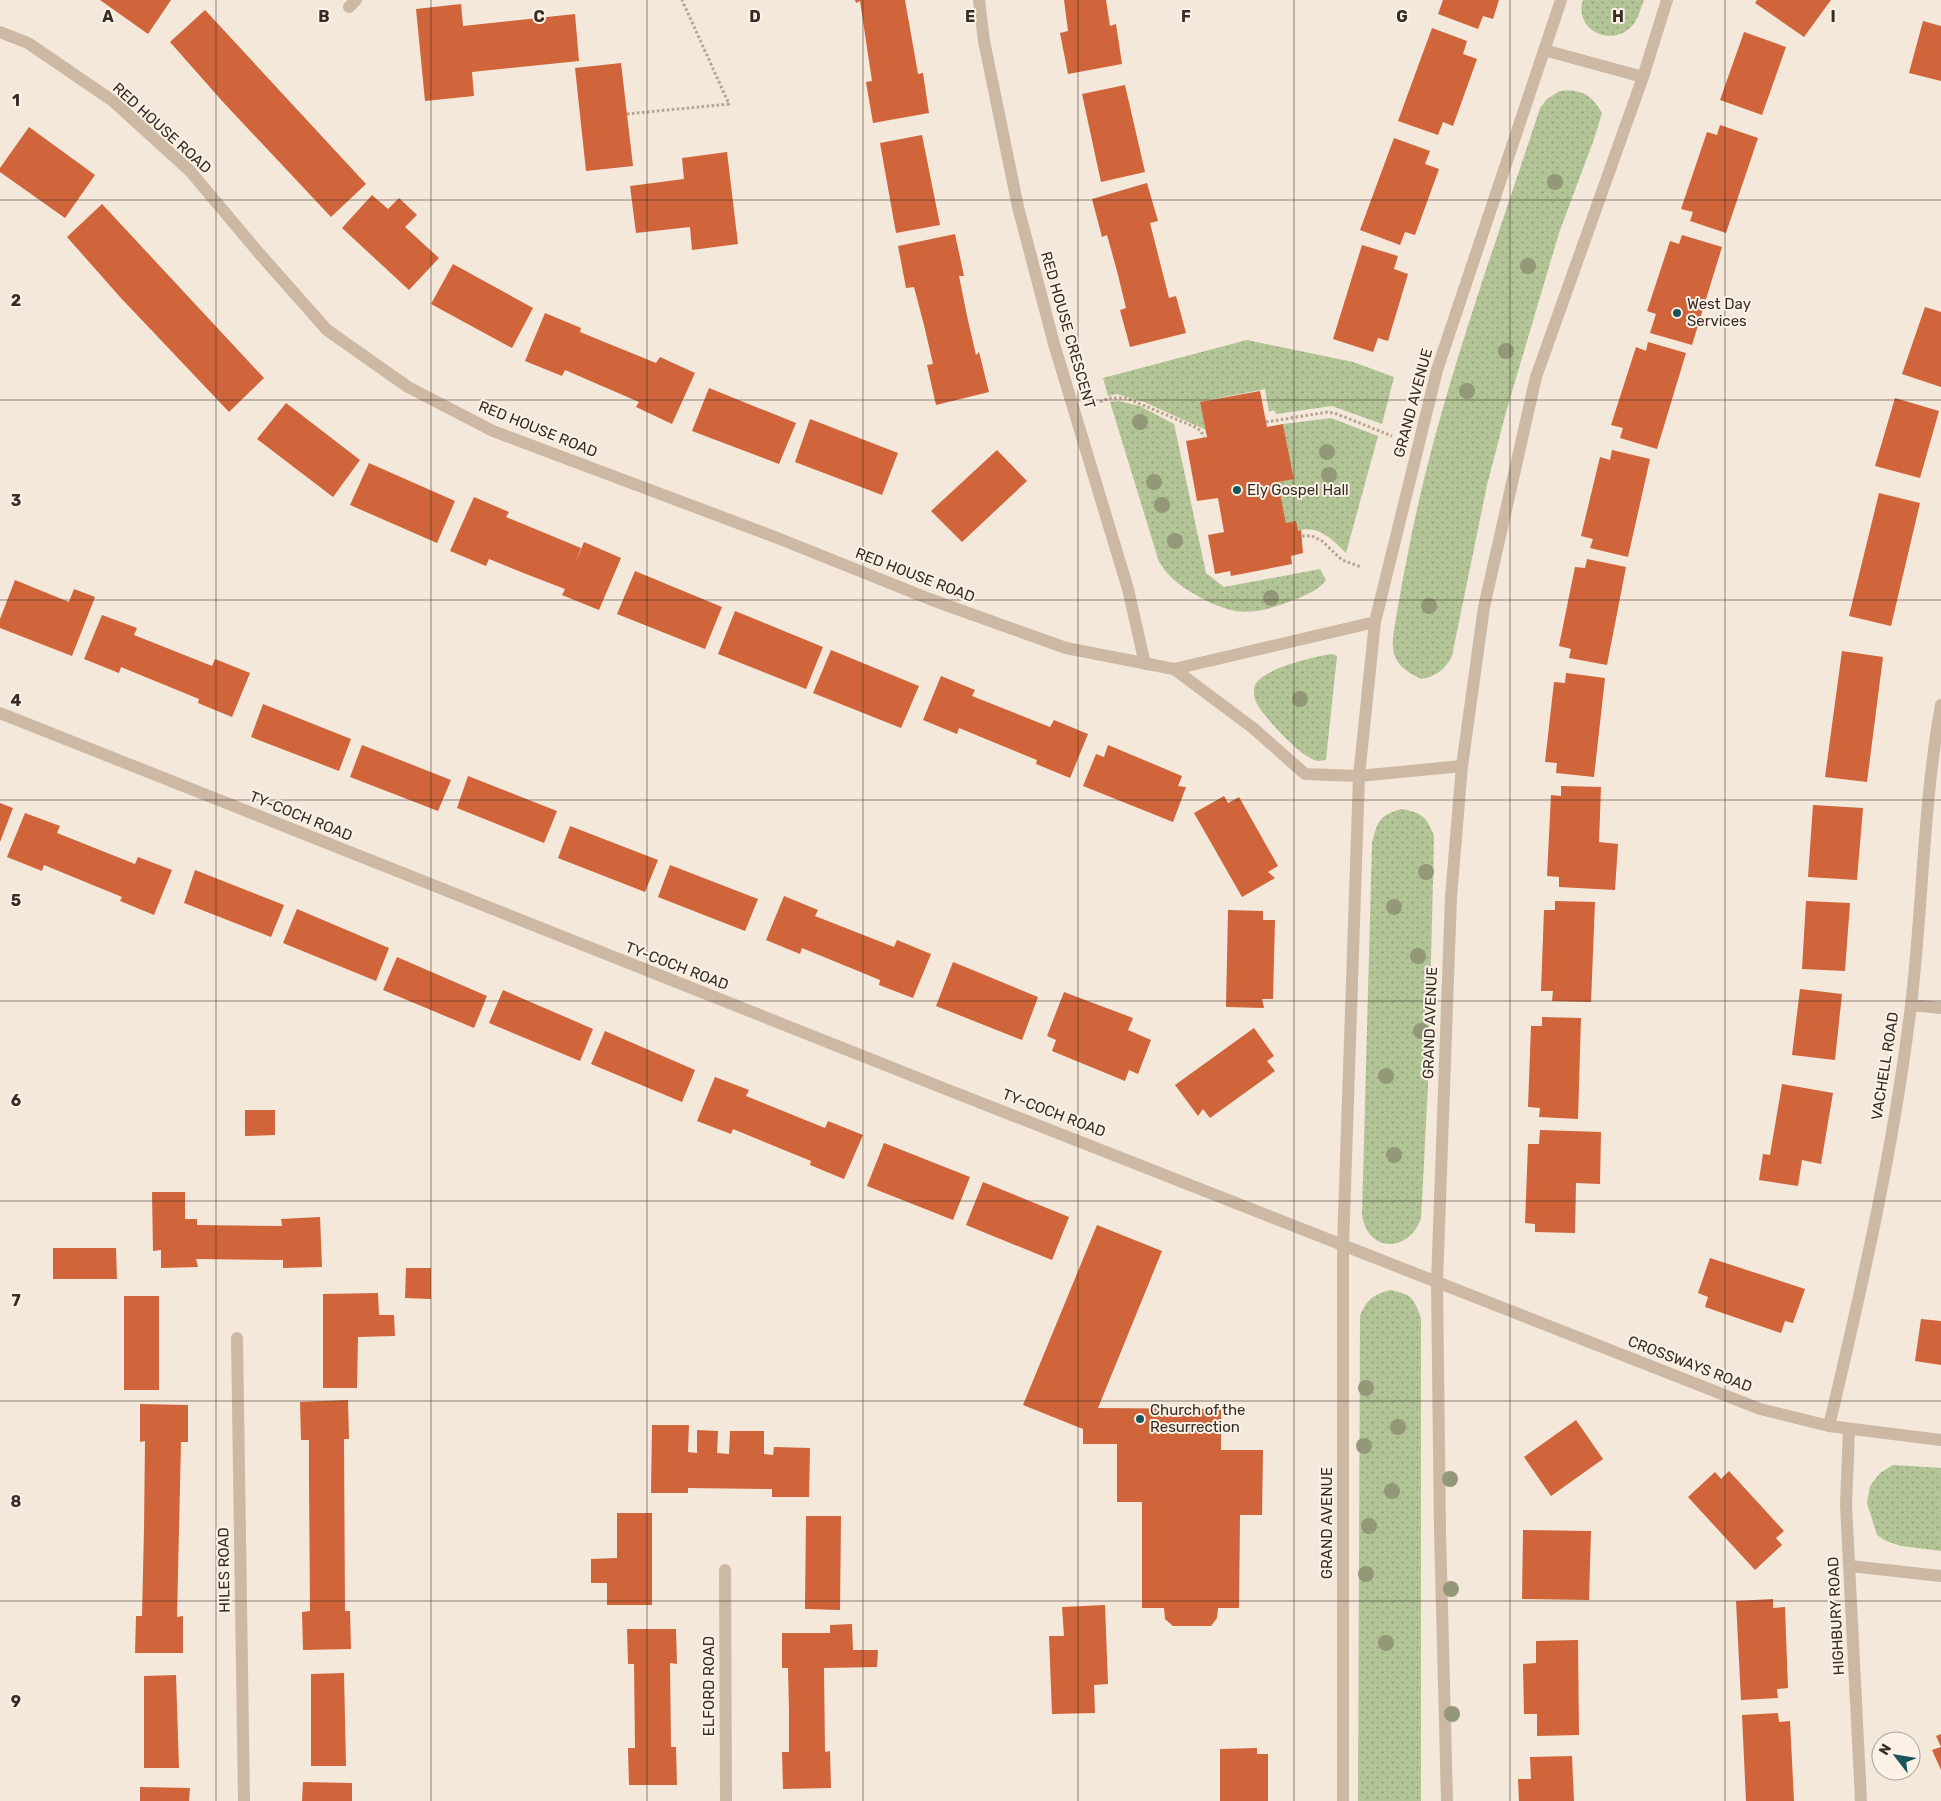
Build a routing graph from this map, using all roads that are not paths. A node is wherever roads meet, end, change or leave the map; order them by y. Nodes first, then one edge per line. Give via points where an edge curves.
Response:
1 (979, 0) edge
2 (1561, 0) edge
3 (1668, 0) edge
4 (0, 32) edge
5 (1544, 50) junction
6 (1643, 77) junction
7 (1375, 622) junction
8 (1145, 664) junction
9 (1174, 670) junction
10 (1941, 705) edge
11 (0, 713) edge
12 (1462, 766) junction
13 (1358, 776) junction
14 (1911, 1005) junction
15 (1941, 1008) edge
16 (1343, 1246) junction
17 (1437, 1282) junction
18 (237, 1338) dead end
19 (1829, 1426) junction
20 (1849, 1429) junction
21 (1941, 1440) edge
22 (1850, 1566) junction
23 (725, 1570) dead end
24 (1941, 1576) edge
25 (244, 1801) edge
26 (726, 1801) edge
27 (1344, 1801) edge
28 (1447, 1801) edge
29 (1862, 1801) edge

1 - 8 street, RED HOUSE CRESCENT via 984,41 1018,207 1054,344 1128,589
2 - 5 street, GRAND AVENUE
3 - 6 street, GRAND AVENUE
4 - 8 street, RED HOUSE ROAD via 28,43 113,102 190,170 327,330 408,387 493,431 932,600 1066,648
5 - 6 street
5 - 7 street, GRAND AVENUE via 1437,370
6 - 12 street, GRAND AVENUE via 1536,377 1484,607
7 - 9 street, RED HOUSE ROAD
7 - 13 street, GRAND AVENUE
8 - 9 street, RED HOUSE ROAD
9 - 13 street, RED HOUSE ROAD via 1253,728 1305,774
10 - 14 street, VACHELL ROAD via 1924,845
11 - 16 street, TY-COCH ROAD
12 - 13 street
12 - 17 street, GRAND AVENUE via 1451,897
13 - 16 street, GRAND AVENUE
14 - 15 street
14 - 19 street, VACHELL ROAD via 1870,1249
16 - 17 street
16 - 27 street, GRAND AVENUE
17 - 19 street, CROSSWAYS ROAD via 1760,1409
17 - 28 street, GRAND AVENUE
18 - 25 street, HILES ROAD
19 - 20 street, CROSSWAYS ROAD
20 - 21 street, CROSSWAYS ROAD
20 - 22 street, HIGHBURY ROAD via 1846,1505
22 - 24 street
22 - 29 street, HIGHBURY ROAD
23 - 26 street, ELFORD ROAD

